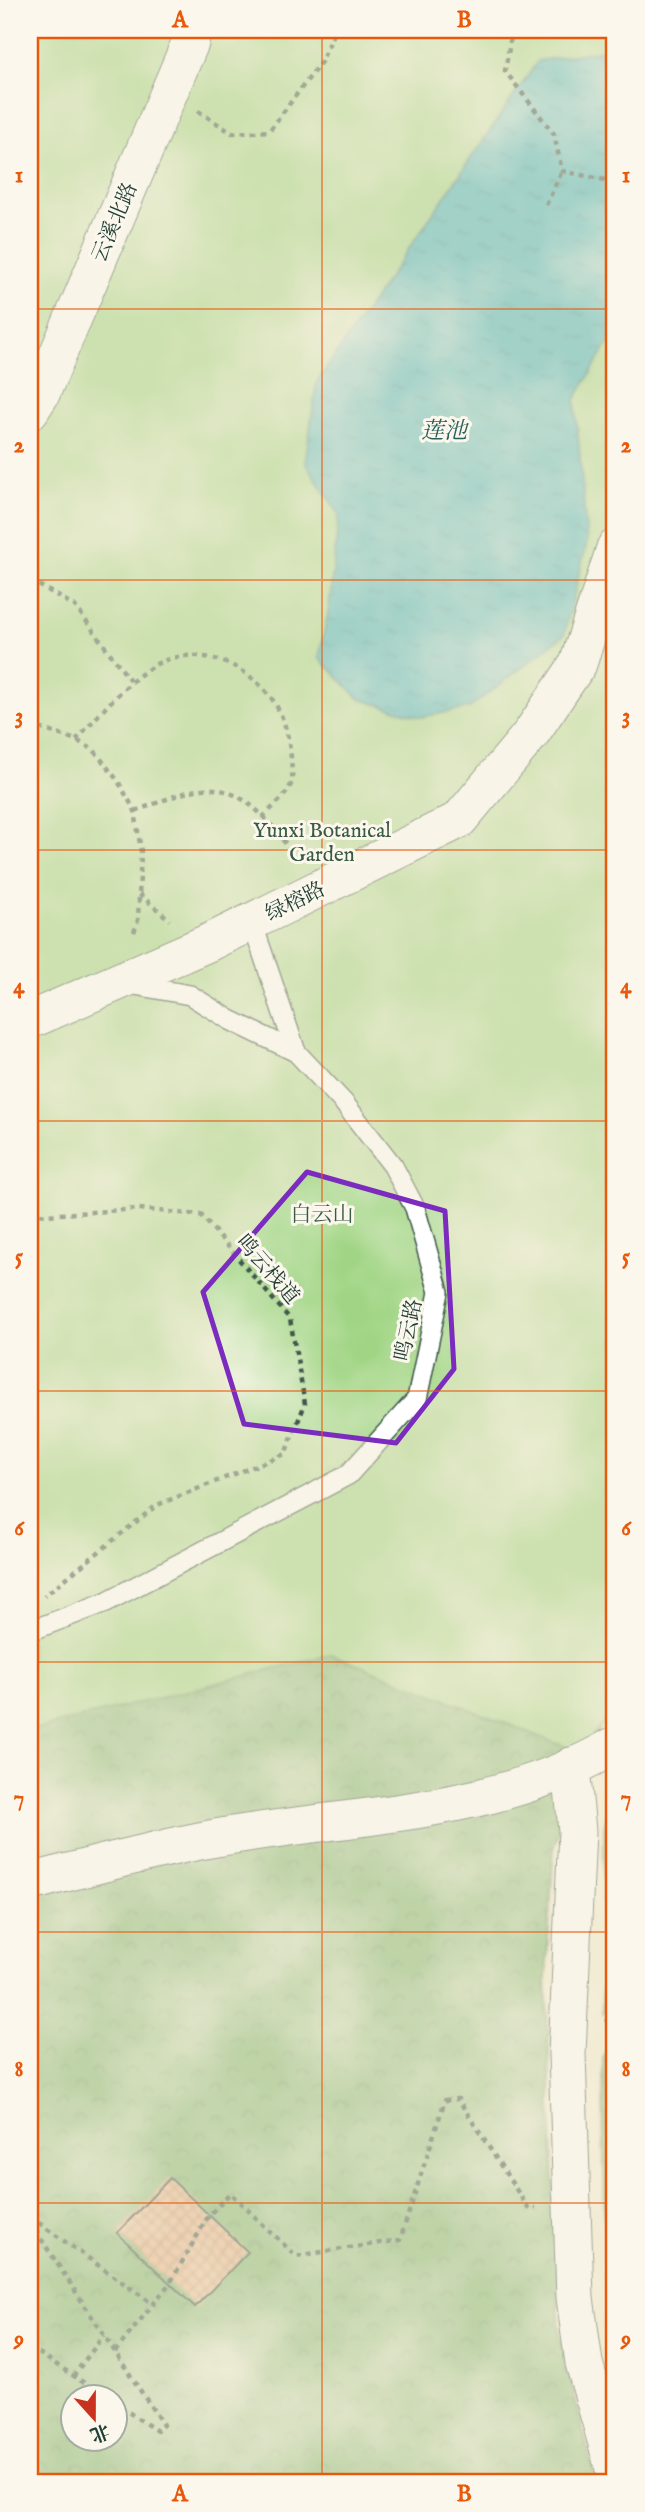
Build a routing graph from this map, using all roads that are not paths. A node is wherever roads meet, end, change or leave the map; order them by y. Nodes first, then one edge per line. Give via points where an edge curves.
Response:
1 (192, 30) edge
2 (30, 411) edge
3 (615, 548) edge
4 (252, 922) junction
5 (116, 982) junction
6 (30, 1020) edge
7 (296, 1052) junction
8 (30, 1631) edge
9 (615, 1745) edge
10 (571, 1766) junction
11 (30, 1881) edge
12 (615, 2472) edge

1 - 2 street, 云溪北路
3 - 4 street, 绿榕路 via 578,664 530,735 460,820
4 - 5 street, 绿榕路
4 - 7 lane
5 - 6 street, 绿榕路
5 - 7 lane, 鸣云路 via 190,996
7 - 8 lane, 鸣云路 via 344,1103 393,1166 415,1208 439,1292 417,1399 348,1475 106,1602
9 - 10 street
10 - 11 street via 513,1791 422,1809 210,1839
10 - 12 street via 577,1831 567,2054 575,2298 584,2363

